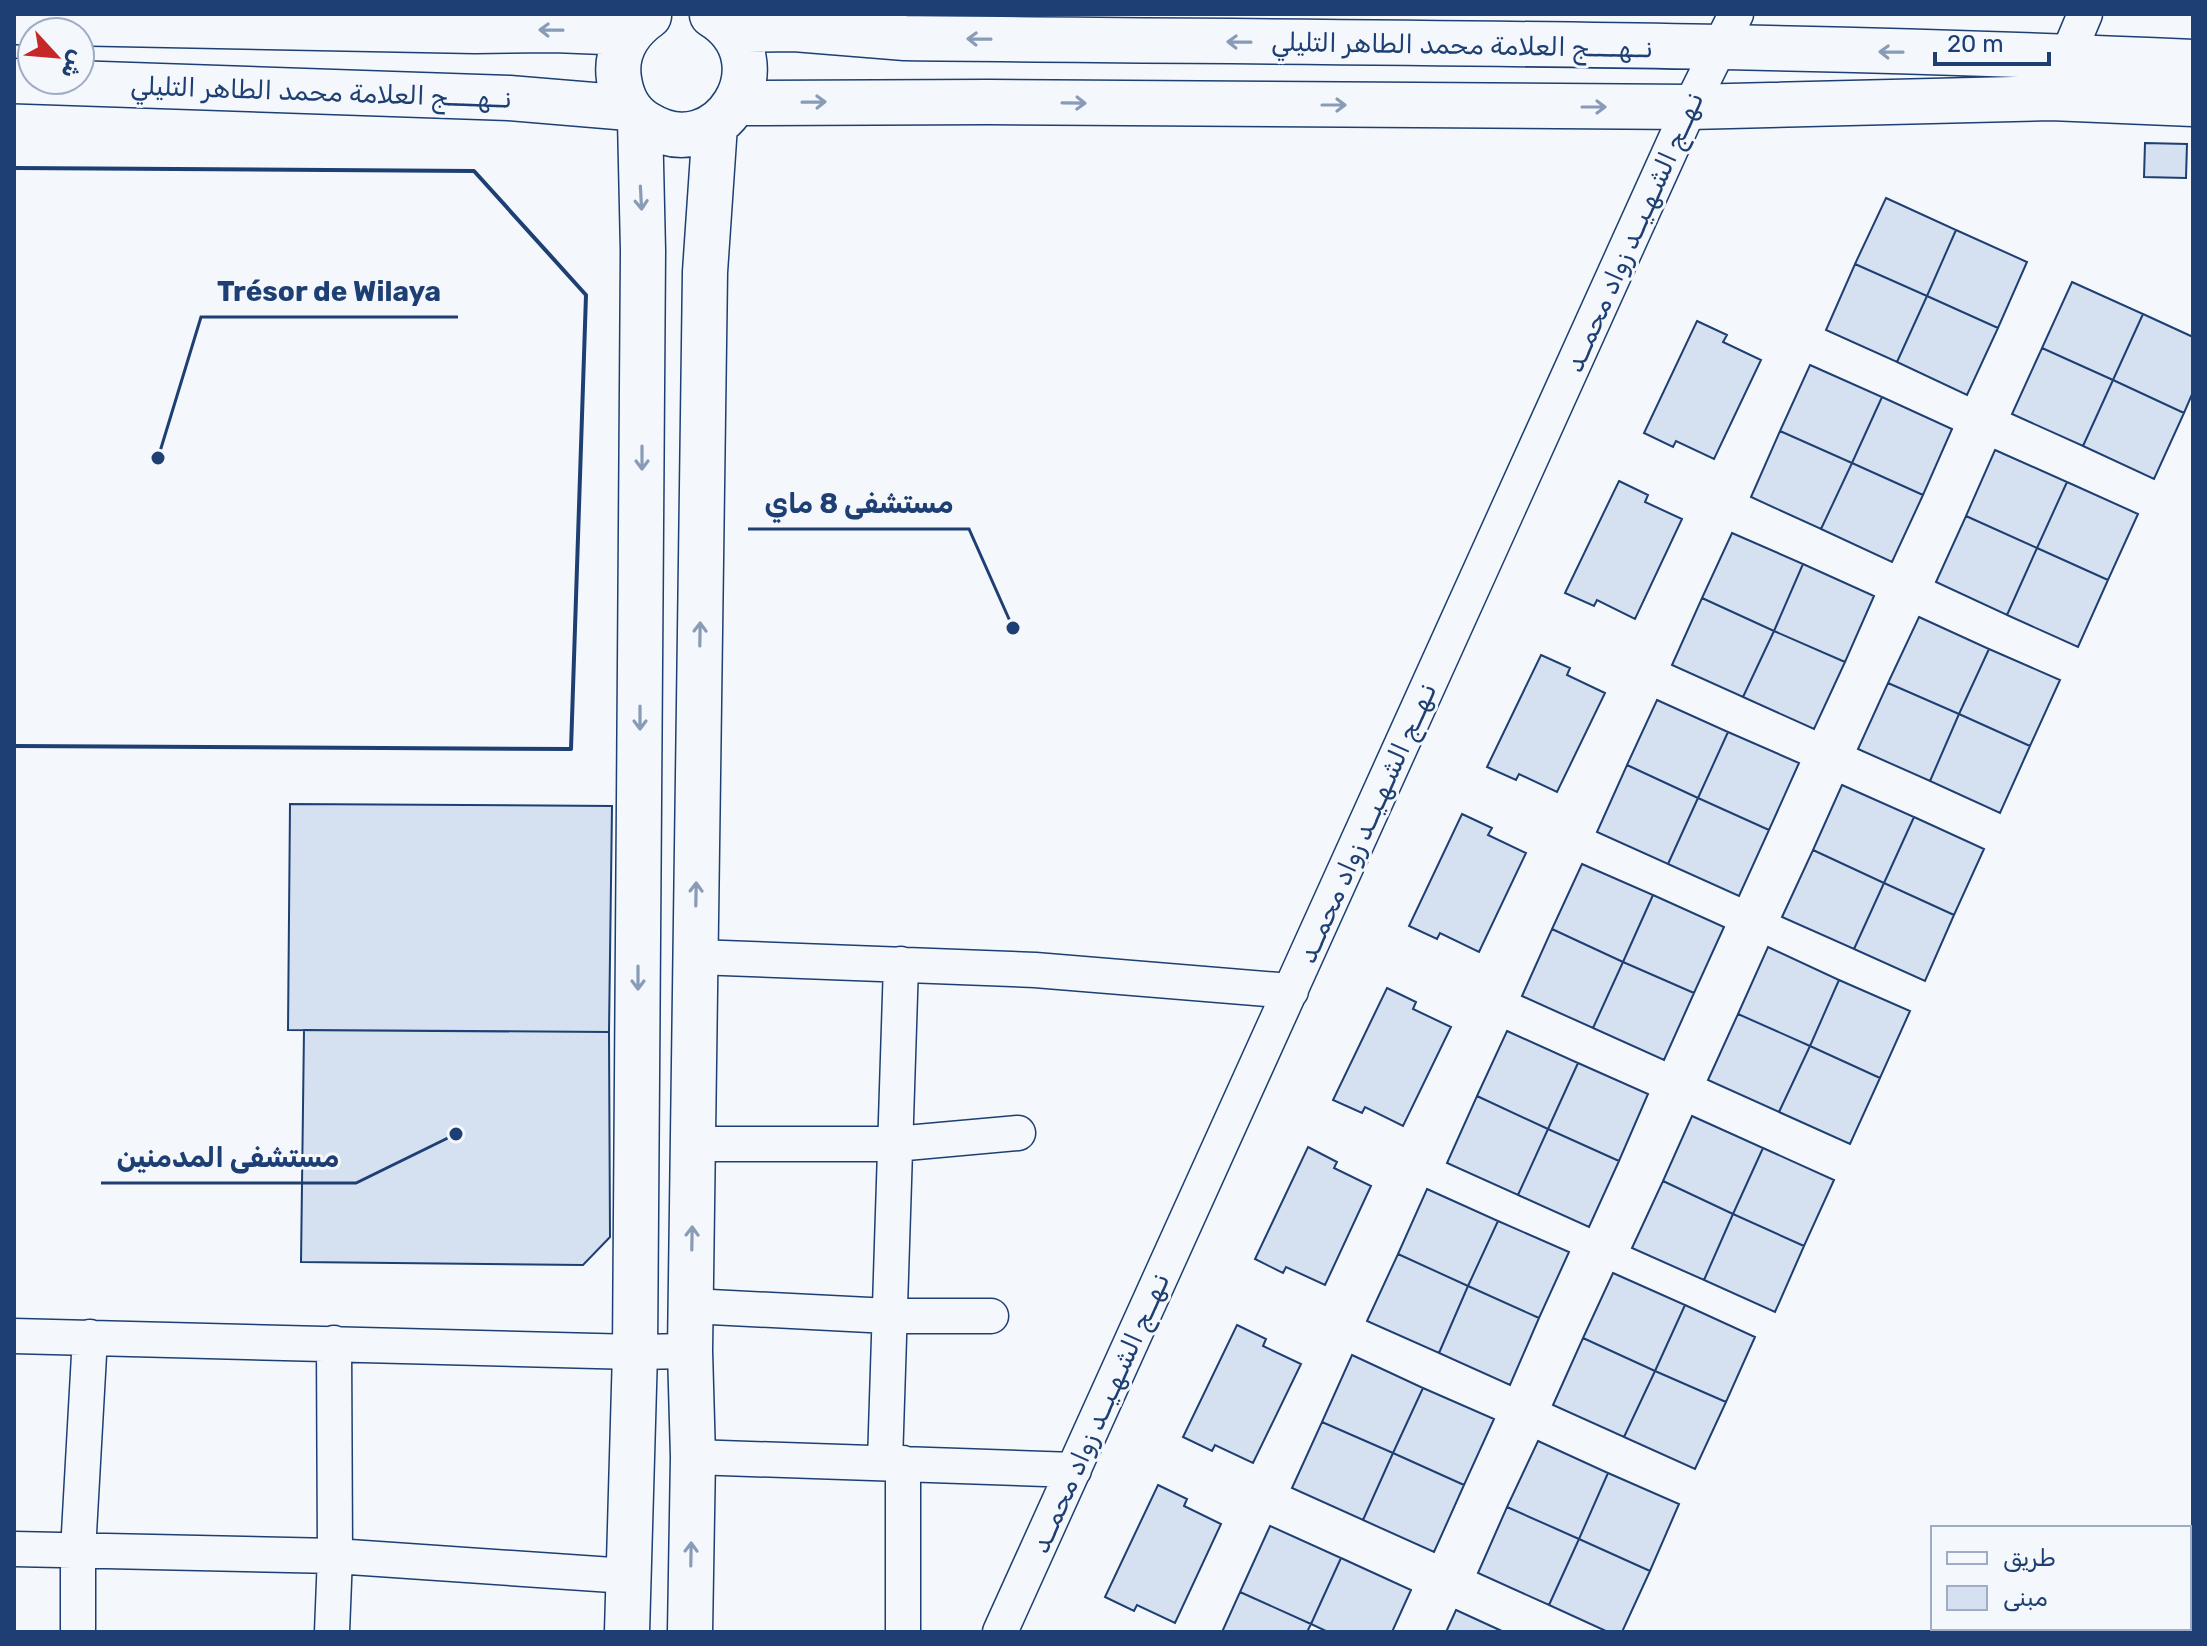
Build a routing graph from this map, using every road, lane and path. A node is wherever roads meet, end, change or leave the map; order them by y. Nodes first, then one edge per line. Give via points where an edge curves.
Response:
1 (2085, 14) edge
2 (725, 21) edge
3 (14, 22) edge
4 (641, 24) edge
5 (1727, 31) edge
6 (2065, 56) junction
7 (2193, 62) edge
8 (14, 81) edge
9 (2051, 98) junction
10 (2193, 104) edge
11 (1690, 107) junction
12 (634, 114) junction
13 (726, 114) junction
14 (696, 957) junction
15 (901, 964) junction
16 (1291, 991) junction
17 (1018, 1133) dead end
18 (693, 1144) junction
19 (895, 1144) junction
20 (691, 1306) junction
21 (889, 1316) junction
22 (991, 1316) dead end
23 (14, 1336) edge
24 (90, 1337) junction
25 (334, 1343) junction
26 (690, 1351) junction
27 (635, 1352) junction
28 (693, 1457) junction
29 (894, 1462) junction
30 (1074, 1470) junction
31 (14, 1549) edge
32 (78, 1551) junction
33 (335, 1556) junction
34 (627, 1576) junction
35 (78, 1632) edge
36 (332, 1632) edge
37 (627, 1632) edge
38 (690, 1632) edge
39 (903, 1632) edge
40 (1000, 1632) edge

1 - 6 street
5 -> 2 street, نــهــــج العلامة محمد الطاهر التليلي via 905,38
2 - 13 street via 745,65 742,91
4 -> 3 street via 554,30
4 - 12 street via 621,51 617,71 620,90
6 -> 5 street, نــهــــج العلامة محمد الطاهر التليلي
5 - 11 street, نـهــج الشـهـيــد زواد محمــد
6 - 7 street, نــهــــج العلامة محمد الطاهر التليلي
6 - 9 street
8 - 12 street, نــهــــج العلامة محمد الطاهر التليلي via 509,98
9 - 10 street
9 - 11 street
13 -> 11 street via 989,102
11 - 16 street, نـهــج الشـهـيــد زواد محمــد
12 - 13 street, نــهــــج العلامة محمد الطاهر التليلي via 657,131 677,135 696,133
12 -> 27 street via 643,267
14 -> 13 street via 705,272
14 - 15 street
14 - 18 street
15 - 16 street
15 - 19 street
16 - 30 street, نـهــج الشـهـيــد زواد محمــد
17 - 19 street
18 - 19 street
20 -> 18 street
19 - 21 street
20 - 21 street
20 - 26 street
21 - 22 street
21 - 29 street
23 - 24 street
24 - 25 street
24 - 32 street
25 - 27 street
25 - 33 street
26 - 27 street
26 - 28 street
27 - 34 street
28 - 29 street
38 -> 28 street
29 - 30 street
29 - 39 street
30 - 40 street, نـهــج الشـهـيــد زواد محمــد
31 - 32 street
32 - 33 street
32 - 35 street
33 - 34 street
33 - 36 street
34 - 37 street

